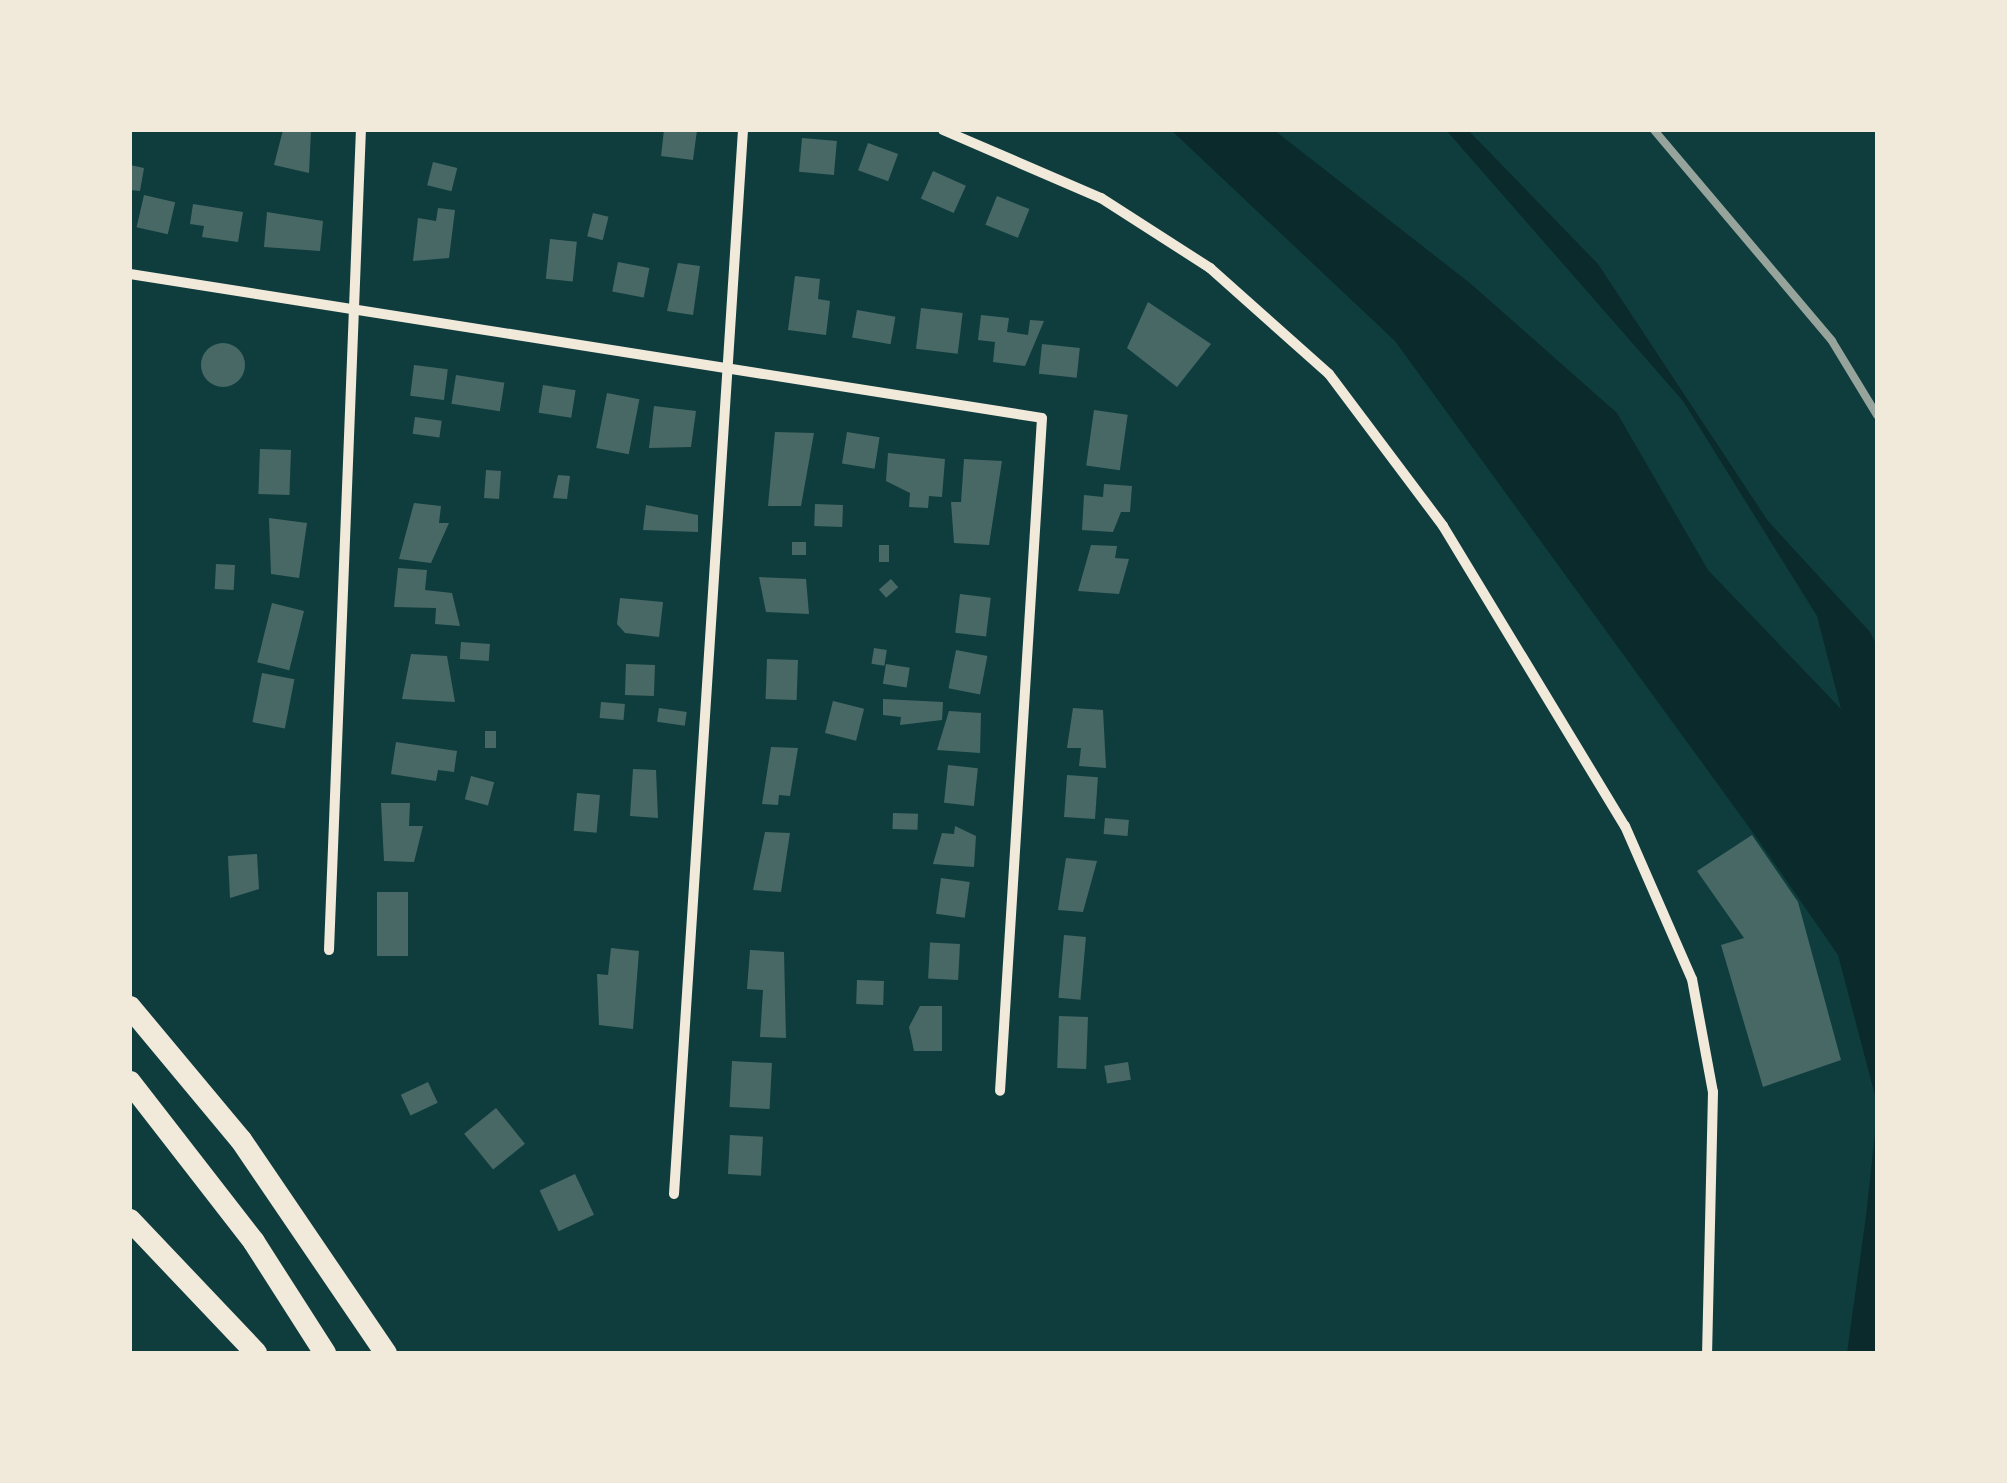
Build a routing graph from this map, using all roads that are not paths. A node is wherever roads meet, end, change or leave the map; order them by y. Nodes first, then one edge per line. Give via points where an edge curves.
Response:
1 (362, 130) edge
2 (744, 130) edge
3 (943, 130) edge
4 (130, 274) edge
5 (351, 308) junction
6 (729, 366) junction
7 (329, 950) dead end
8 (130, 994) edge
9 (130, 1007) edge
10 (182, 1067) junction
11 (130, 1082) edge
12 (1000, 1091) dead end
13 (674, 1194) dead end
14 (130, 1220) edge
15 (256, 1353) edge
16 (325, 1353) edge
17 (386, 1353) edge
18 (1707, 1353) edge

1 - 5 street
2 - 6 street
3 - 18 street via 1101,198 1210,268 1329,374 1442,526 1632,838 1692,979 1713,1092
4 - 5 street
5 - 6 street
5 - 7 street
6 - 12 street via 1042,418
6 - 13 street
8 - 10 highway
9 - 10 highway
10 - 17 highway
11 - 16 highway via 254,1242
14 - 15 highway

